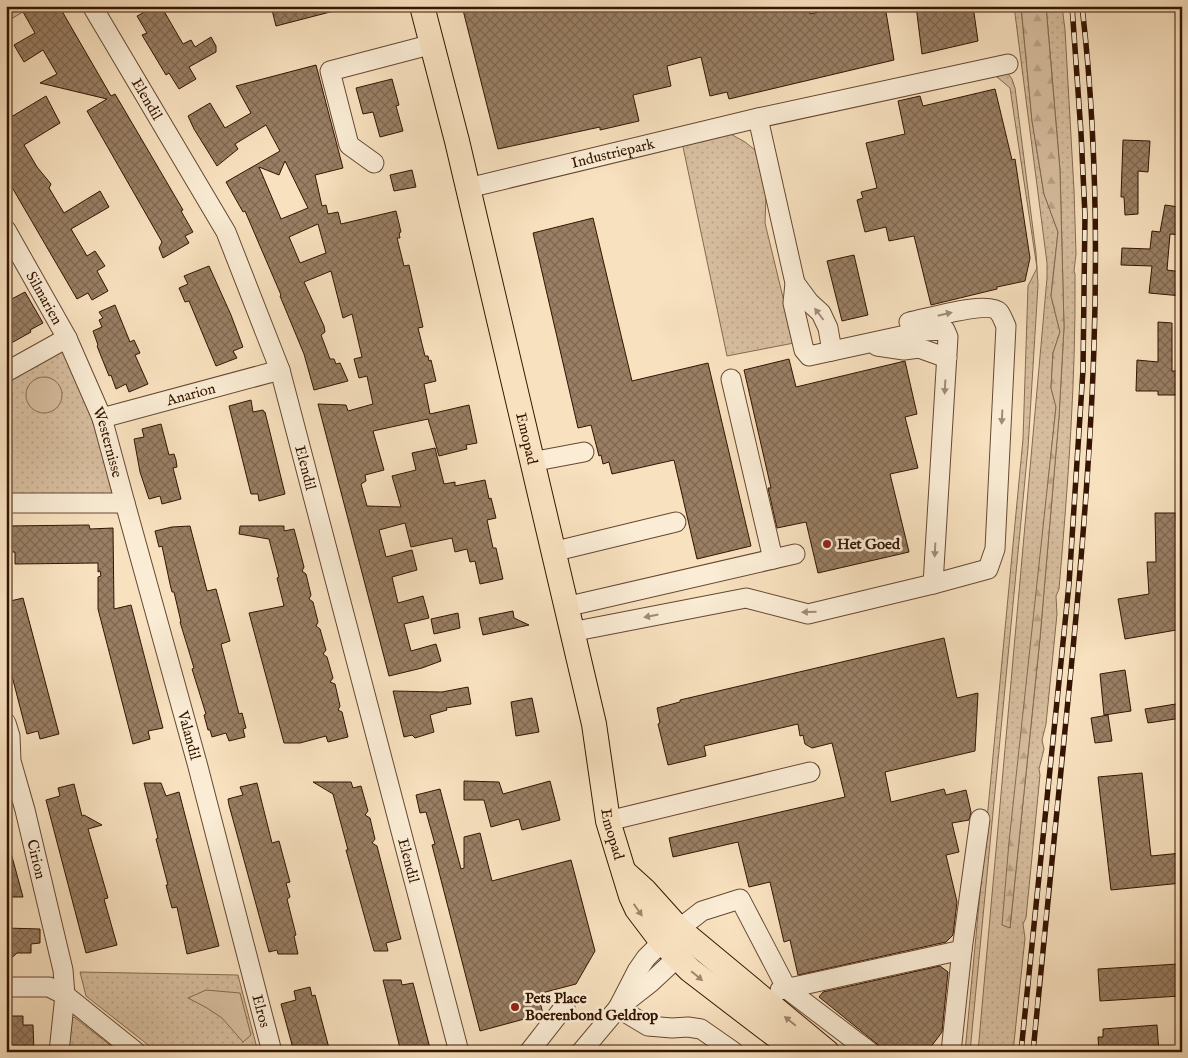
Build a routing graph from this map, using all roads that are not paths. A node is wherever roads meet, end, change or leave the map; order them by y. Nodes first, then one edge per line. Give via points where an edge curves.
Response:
1 (92, 6) edge
2 (422, 6) edge
3 (433, 44) junction
4 (1008, 64) dead end
5 (758, 118) junction
6 (374, 163) dead end
7 (468, 188) junction
8 (6, 230) edge
9 (795, 283) junction
10 (67, 338) junction
11 (869, 344) junction
12 (832, 350) junction
13 (947, 358) junction
14 (280, 370) junction
15 (6, 372) edge
16 (731, 379) dead end
17 (102, 418) junction
18 (584, 452) dead end
19 (531, 462) junction
20 (6, 502) edge
21 (125, 503) junction
22 (676, 522) dead end
23 (552, 552) junction
24 (795, 554) dead end
25 (773, 559) junction
26 (933, 584) junction
27 (565, 607) junction
28 (571, 632) junction
29 (6, 723) edge
30 (810, 772) dead end
31 (980, 819) dead end
32 (608, 821) junction
33 (673, 943) junction
34 (962, 950) junction
35 (252, 970) joint
36 (6, 987) edge
37 (787, 989) junction
38 (757, 994) junction
39 (65, 995) junction
40 (565, 1006) dead end
41 (618, 1008) junction
42 (59, 1052) edge
43 (136, 1052) edge
44 (272, 1052) edge
45 (459, 1052) edge
46 (529, 1052) edge
47 (581, 1052) edge
48 (734, 1052) edge
49 (800, 1052) edge
50 (827, 1052) edge
51 (870, 1052) edge
52 (951, 1052) edge

1 - 14 street, Elendil via 226,232
2 - 3 main road, Emopad
3 - 6 street via 330,70 349,145
3 - 7 main road, Emopad
4 - 5 street, Industriepark
5 - 7 street, Industriepark
5 - 9 street
7 - 19 main road, Emopad
8 - 10 street, Silmarien
12 -> 9 street via 821,313 808,302
9 - 12 street via 794,303 804,350 809,356
10 - 15 street
10 - 17 street, Westernisse
11 - 12 street
11 - 13 street via 904,350 919,348
11 - 13 street via 924,331 945,330
11 -> 26 street via 896,325 973,308 989,307 999,312 1006,326 995,549 988,569
13 -> 26 street
14 - 17 street, Anarion
14 - 45 street, Elendil
16 - 25 street
17 - 21 street, Westernisse
18 - 19 street
19 - 23 main road, Emopad
20 - 21 street
21 - 35 street, Valandil
22 - 23 street
23 - 27 main road, Emopad
24 - 25 street
25 - 27 street
26 -> 28 street via 808,614 746,598
27 - 28 main road, Emopad
28 - 32 main road, Emopad via 594,724
29 - 39 street, Cirion via 11,762 26,810 55,933
30 - 32 street
31 - 34 street
32 - 33 main road, Emopad via 633,903
33 - 37 street via 702,912 740,899
33 - 38 main road, Emopad
33 - 41 street via 646,958
33 -> 49 main road, Emopad via 708,985
34 - 37 street
34 - 52 street
35 - 44 street, Elros
36 - 39 street via 50,987
37 - 38 street
37 - 51 street
50 -> 38 main road, Emopad
39 - 42 street, Cirion
39 - 43 street
40 - 46 street
41 - 47 street
41 - 48 street via 648,1026 701,1029

